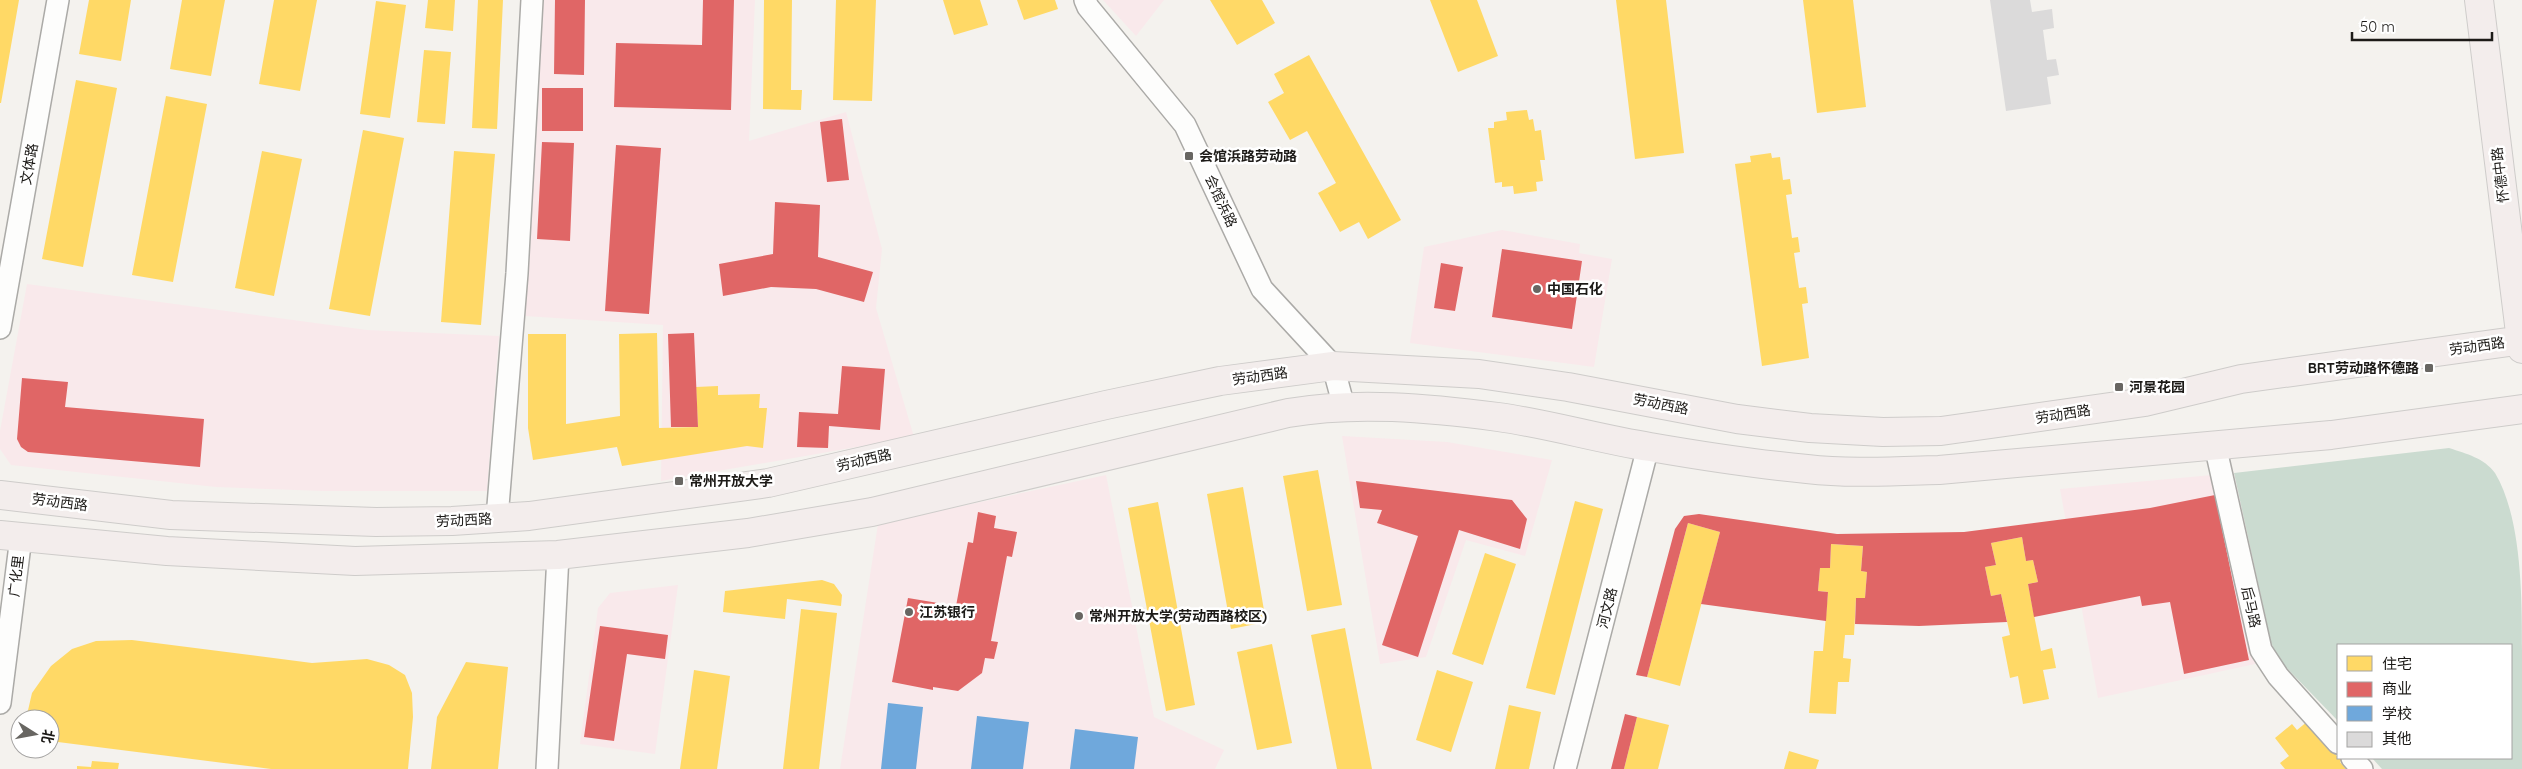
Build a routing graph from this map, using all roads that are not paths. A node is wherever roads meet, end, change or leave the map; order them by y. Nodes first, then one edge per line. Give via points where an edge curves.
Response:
1 (58, 0) edge
2 (532, 0) edge
3 (1085, 0) edge
4 (2479, 0) edge
5 (0, 328) edge
6 (2522, 343) edge
7 (1333, 366) junction
8 (1344, 407) junction
9 (2522, 409) edge
10 (2215, 445) junction
11 (1648, 447) junction
12 (0, 495) edge
13 (497, 518) junction
14 (11, 536) edge
15 (558, 556) junction
16 (0, 703) edge
17 (2337, 742) edge
18 (2353, 759) edge
19 (547, 769) edge
20 (1565, 769) edge
21 (2362, 769) edge

1 - 5 street, 文体路
2 - 13 street via 517,273
3 - 7 street, 会馆浜路 via 1185,125 1262,289
4 - 6 main road, 怀德中路
6 - 7 main road, 劳动西路 via 2241,379 2145,402 1941,431 1810,428 1737,419 1480,374
7 - 8 street, 会馆浜路
7 - 13 main road, 劳动西路 via 1220,381 768,483
8 - 11 main road via 1388,407 1498,417
8 - 15 main road via 1288,413 872,512 748,533
9 - 10 main road via 2331,435
10 - 11 main road via 1939,470 1878,472 1808,469
10 - 17 street, 后马路 via 2260,650 2278,676
11 - 20 street, 河文路
12 - 13 main road, 劳动西路 via 171,515 376,522
14 - 15 main road via 167,551 355,561
14 - 16 street, 广化里
15 - 19 street
18 - 21 street

